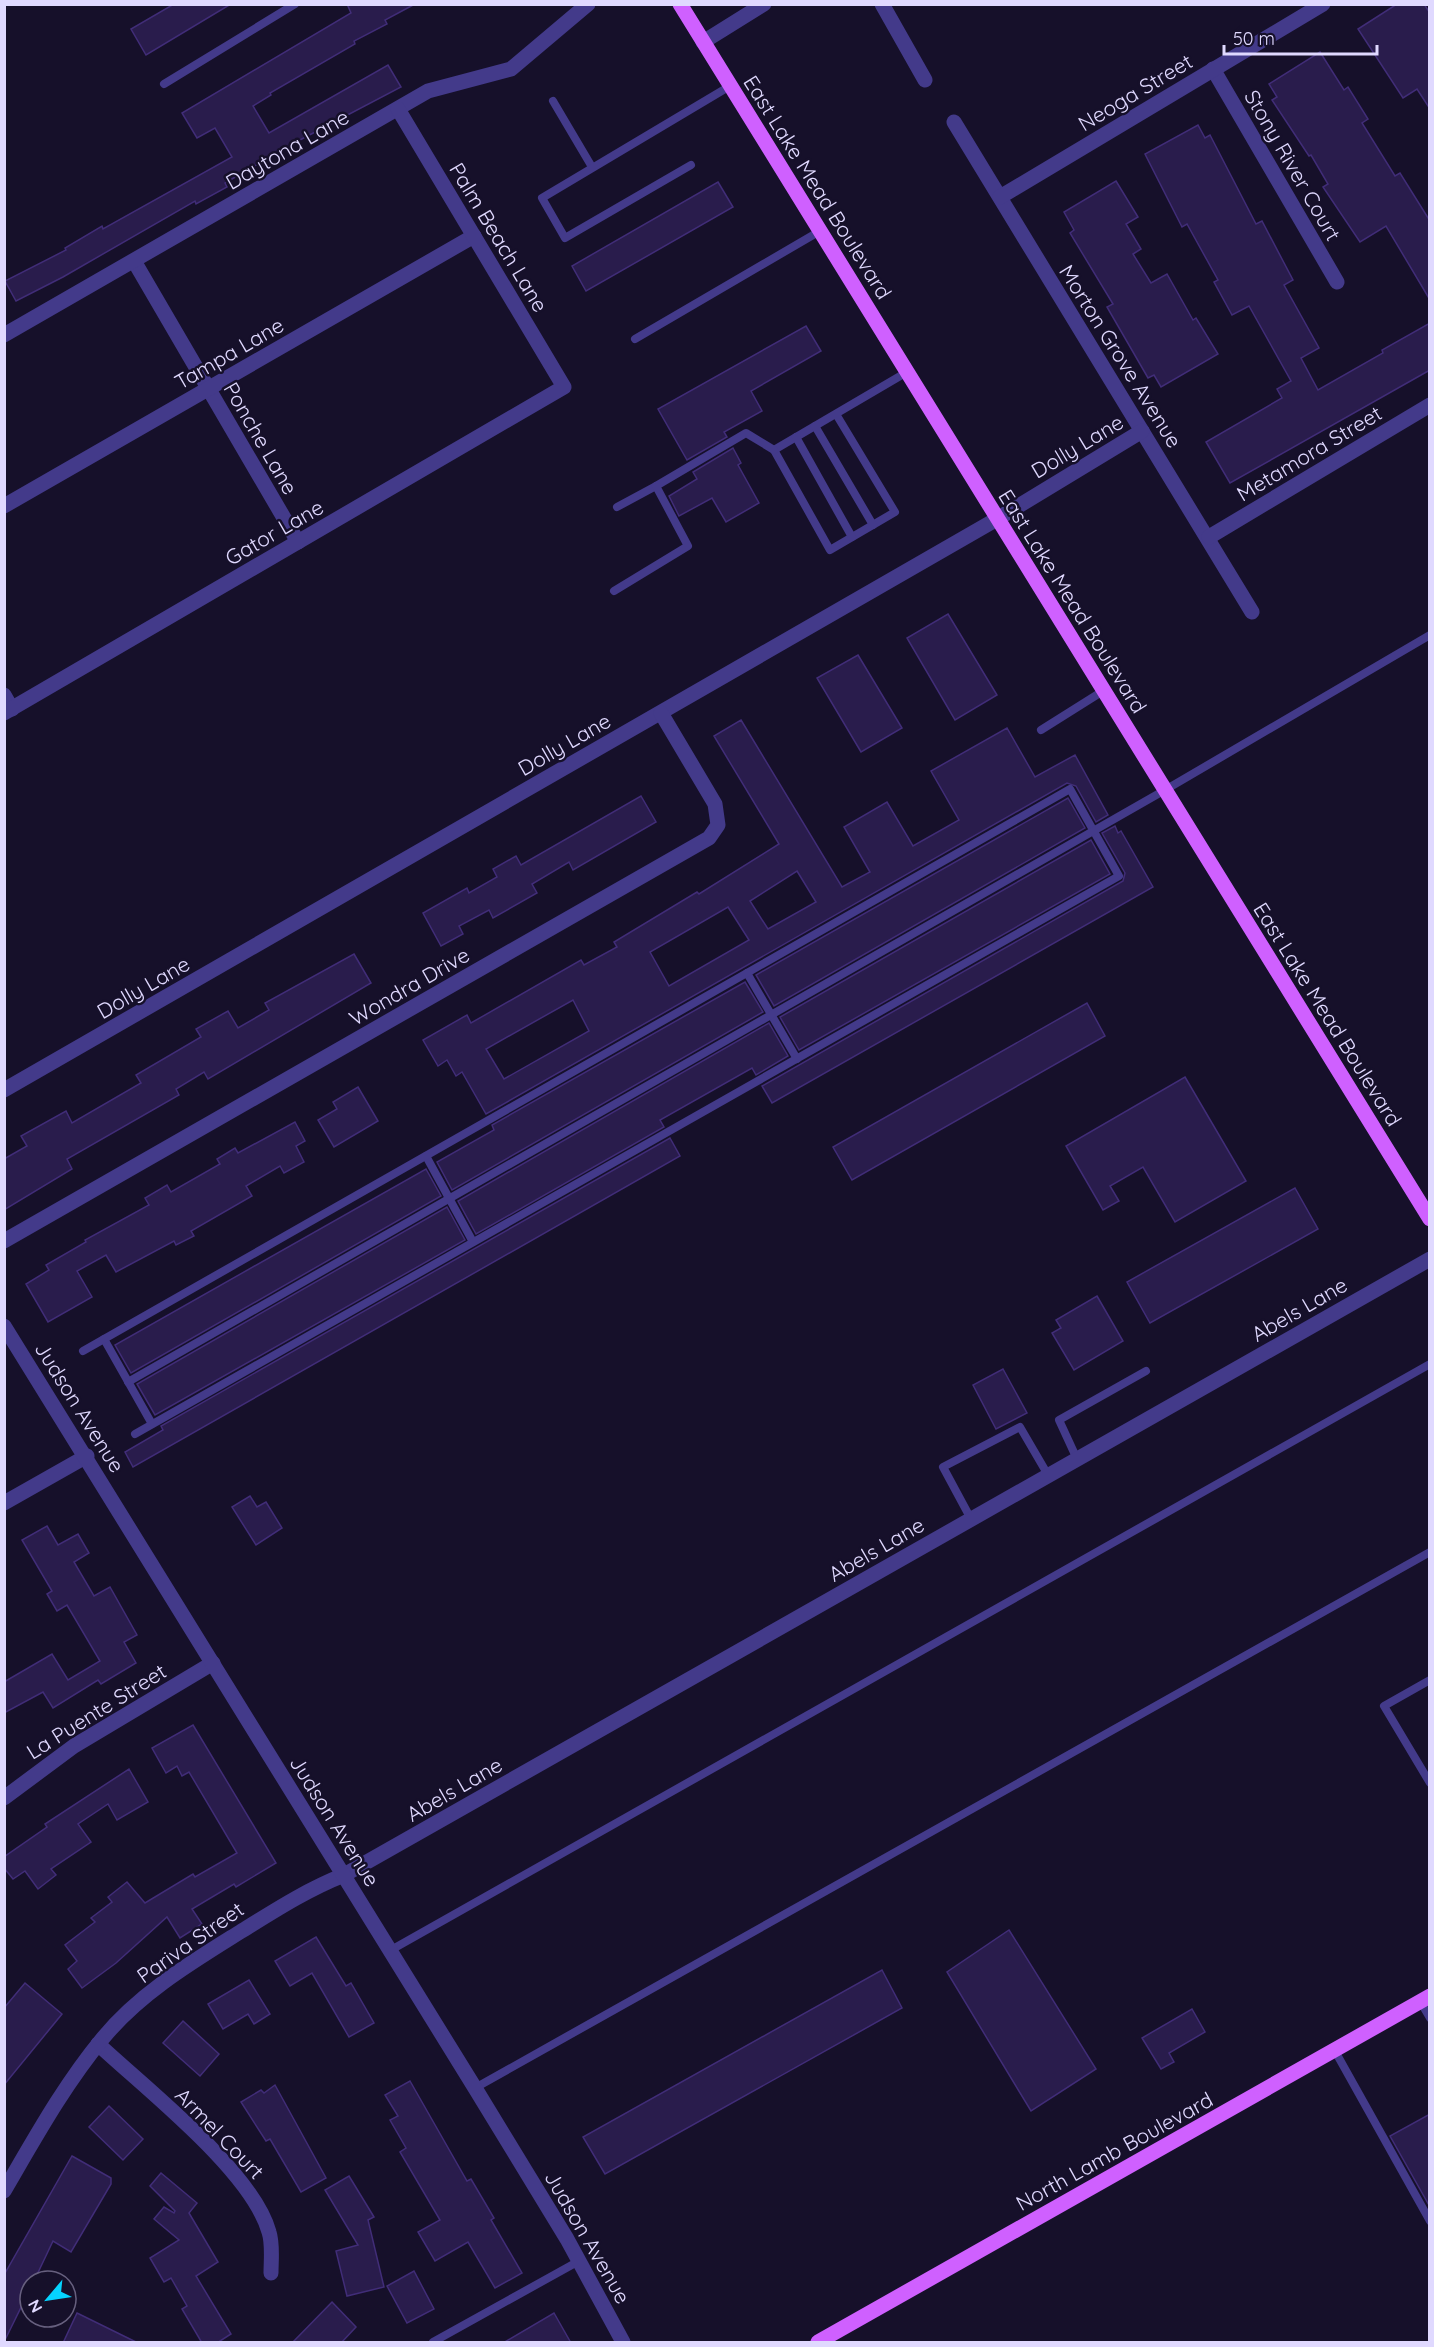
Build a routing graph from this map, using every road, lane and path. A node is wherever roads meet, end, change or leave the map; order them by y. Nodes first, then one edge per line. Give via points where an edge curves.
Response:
1 (295, 4) edge
2 (588, 4) edge
3 (680, 4) edge
4 (764, 4) edge
5 (882, 4) edge
6 (1323, 4) edge
7 (703, 42) junction
8 (1213, 69) junction
9 (926, 80) dead end
10 (164, 84) dead end
11 (730, 86) junction
12 (554, 101) dead end
13 (398, 109) junction
14 (954, 122) dead end
15 (691, 165) dead end
16 (592, 167) junction
17 (1000, 197) junction
18 (820, 231) junction
19 (474, 236) junction
20 (134, 261) junction
21 (1337, 282) dead end
22 (4, 335) edge
23 (635, 339) dead end
24 (907, 372) junction
25 (564, 387) joint
26 (208, 389) junction
27 (1430, 405) edge
28 (837, 414) junction
29 (815, 426) junction
30 (1142, 431) junction
31 (796, 437) junction
32 (774, 450) junction
33 (656, 486) junction
34 (4, 506) edge
35 (617, 507) dead end
36 (998, 519) junction
37 (873, 525) junction
38 (852, 537) junction
39 (1209, 537) junction
40 (298, 542) junction
41 (614, 591) dead end
42 (1252, 612) dead end
43 (1430, 635) edge
44 (1103, 691) junction
45 (4, 695) edge
46 (8, 711) edge
47 (661, 713) junction
48 (1041, 730) dead end
49 (1165, 790) junction
50 (1094, 831) junction
51 (747, 973) junction
52 (771, 1015) junction
53 (797, 1059) junction
54 (4, 1090) edge
55 (426, 1156) junction
56 (450, 1199) junction
57 (1430, 1219) edge
58 (4, 1241) edge
59 (473, 1242) junction
60 (1430, 1259) edge
61 (4, 1326) edge
62 (104, 1339) junction
63 (83, 1351) dead end
64 (1430, 1364) edge
65 (1146, 1371) dead end
66 (128, 1382) junction
67 (152, 1424) junction
68 (135, 1434) dead end
69 (87, 1456) junction
70 (1077, 1459) junction
71 (1048, 1475) junction
72 (4, 1503) edge
73 (971, 1519) junction
74 (1430, 1552) edge
75 (213, 1663) junction
76 (1430, 1680) edge
77 (1430, 1782) edge
78 (4, 1798) edge
79 (344, 1875) junction
80 (391, 1950) junction
81 (1425, 1998) edge
82 (1430, 2018) edge
83 (98, 2044) junction
84 (1335, 2051) junction
85 (476, 2088) junction
86 (4, 2191) edge
87 (1430, 2221) edge
88 (579, 2261) junction
89 (272, 2273) dead end
90 (434, 2343) edge
91 (623, 2343) edge
92 (818, 2343) edge

1 - 10 lane
2 - 13 street, Daytona Lane via 510,69 428,91
3 - 7 main road, East Lake Mead Boulevard
4 - 7 street
5 - 9 street
6 - 8 street, Neoga Street
7 - 11 main road, East Lake Mead Boulevard
8 - 17 street, Neoga Street
8 - 21 street, Stony River Court
11 - 16 lane
11 - 18 main road, East Lake Mead Boulevard
12 - 16 lane
13 - 19 street, Palm Beach Lane
13 - 20 street, Daytona Lane
14 - 17 street, Morton Grove Avenue
15 - 16 lane via 565,238 542,198
17 - 30 street, Morton Grove Avenue
18 - 23 lane
18 - 24 main road, East Lake Mead Boulevard
19 - 25 street, Palm Beach Lane
19 - 26 street, Tampa Lane
20 - 22 street, Daytona Lane
20 - 26 street, Ponche Lane
24 - 28 lane
24 - 36 main road, East Lake Mead Boulevard
25 - 40 street, Gator Lane
26 - 34 street, Tampa Lane
26 - 40 street, Ponche Lane
27 - 39 street, Metamora Street
28 - 29 lane
28 - 37 lane via 895,512
29 - 31 lane
29 - 37 lane
30 - 36 street, Dolly Lane
30 - 39 street, Morton Grove Avenue
31 - 32 lane
31 - 38 lane
32 - 33 lane via 746,433
32 - 38 lane via 830,550
33 - 35 lane
33 - 41 lane via 688,546
36 - 44 main road, East Lake Mead Boulevard
36 - 47 street, Dolly Lane
37 - 38 lane
39 - 42 street, Morton Grove Avenue
40 - 46 street, Gator Lane
43 - 49 lane
44 - 48 lane
44 - 49 main road, East Lake Mead Boulevard
45 - 46 street
47 - 54 street, Dolly Lane
47 - 58 street, Wondra Drive via 715,804 718,825 709,838
49 - 50 lane
49 - 57 main road, East Lake Mead Boulevard
50 - 51 lane via 1070,789
50 - 52 lane
50 - 53 lane via 1119,876
51 - 52 lane
51 - 55 lane
52 - 53 lane
52 - 56 lane
53 - 59 lane
55 - 56 lane
55 - 62 lane
56 - 59 lane
56 - 66 lane
59 - 67 lane
60 - 70 street, Abels Lane
61 - 69 street, Judson Avenue
62 - 63 lane
62 - 66 lane
64 - 80 lane
65 - 70 lane via 1059,1420
66 - 67 lane
67 - 68 lane
69 - 72 street
69 - 75 street, Judson Avenue
70 - 71 street, Abels Lane
71 - 73 street, Abels Lane
71 - 73 lane via 1020,1427 943,1467
73 - 79 street, Abels Lane
74 - 85 lane
75 - 78 street, La Puente Street via 74,1746
75 - 79 street, Judson Avenue
76 - 77 lane via 1384,1706
79 - 80 street, Judson Avenue
79 - 83 street, Pariva Street via 310,1889 160,1984
80 - 85 street, Judson Avenue
81 - 82 lane
81 - 84 main road, North Lamb Boulevard
83 - 86 street, Pariva Street via 63,2091
83 - 89 street, Armel Court via 210,2148 251,2193 269,2232
84 - 87 lane
84 - 92 main road, North Lamb Boulevard
85 - 88 street, Judson Avenue
88 - 90 lane
88 - 91 street, Judson Avenue

